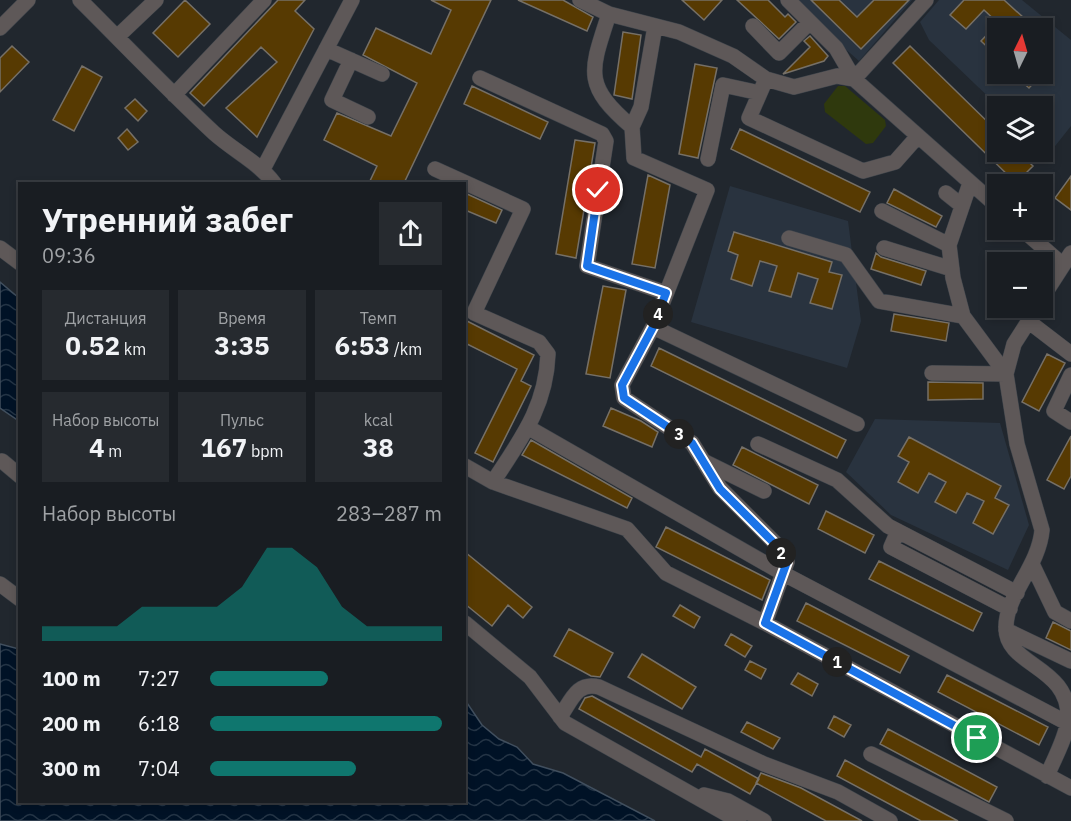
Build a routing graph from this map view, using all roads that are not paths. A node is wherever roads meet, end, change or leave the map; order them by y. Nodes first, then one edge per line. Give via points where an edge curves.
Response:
1 (28, 0) edge
2 (80, 0) edge
3 (156, 0) edge
4 (264, 0) edge
5 (352, 0) edge
6 (580, 0) edge
7 (788, 0) edge
8 (926, 0) edge
9 (609, 14) junction
10 (810, 22) junction
11 (655, 26) junction
12 (753, 26) dead end
13 (0, 28) edge
14 (117, 37) junction
15 (326, 49) junction
16 (351, 60) junction
17 (382, 74) dead end
18 (480, 78) dead end
19 (854, 79) junction
20 (763, 86) junction
21 (174, 95) junction
22 (368, 117) dead end
23 (632, 127) junction
24 (918, 136) junction
25 (708, 159) dead end
26 (263, 169) junction
27 (435, 169) dead end
28 (273, 182) edge
29 (464, 182) edge
30 (466, 183) edge
31 (970, 183) junction
32 (946, 193) dead end
33 (987, 198) edge
34 (961, 205) junction
35 (882, 211) dead end
36 (789, 238) dead end
37 (1038, 240) edge
38 (949, 244) junction
39 (0, 248) edge
40 (884, 248) dead end
41 (1067, 259) edge
42 (18, 262) edge
43 (952, 269) junction
44 (1053, 281) edge
45 (666, 293) junction
46 (963, 316) junction
47 (1030, 318) edge
48 (1028, 321) junction
49 (653, 327) junction
50 (1071, 354) edge
51 (932, 373) dead end
52 (1006, 374) junction
53 (1071, 375) edge
54 (1071, 422) edge
55 (857, 423) dead end
56 (529, 428) junction
57 (758, 444) dead end
58 (2, 460) dead end
59 (703, 461) junction
60 (466, 467) edge
61 (18, 474) edge
62 (493, 482) junction
63 (764, 491) dead end
64 (898, 531) junction
65 (1032, 566) junction
66 (784, 574) junction
67 (0, 584) edge
68 (1017, 593) junction
69 (18, 598) edge
70 (1010, 609) junction
71 (1071, 621) edge
72 (765, 623) junction
73 (466, 624) edge
74 (1006, 630) junction
75 (1071, 661) edge
76 (560, 717) junction
77 (1069, 724) edge
78 (872, 754) dead end
79 (1047, 776) junction
80 (680, 788) junction
81 (1071, 788) edge
82 (739, 821) edge
83 (764, 821) edge
84 (890, 821) edge
85 (1006, 821) edge

1 - 13 street
2 - 14 street
3 - 14 street
4 - 21 street
5 - 15 street
6 - 9 street
7 - 10 street
8 - 19 street
9 - 11 street
9 - 23 street via 595,57 595,82 607,105
10 - 12 street via 779,53
10 - 19 street via 836,48
11 - 20 street via 679,32 733,56
11 - 23 street via 641,107
14 - 21 street
15 - 16 street
15 - 26 street
16 - 17 street
16 - 22 street via 332,100
18 - 45 street via 602,134 606,141 587,266
19 - 20 street via 837,76 794,87
19 - 24 street
20 - 24 street via 749,118 863,171 895,162
20 - 25 street via 723,85
21 - 26 street via 231,148
23 - 45 street via 634,158 707,190
24 - 31 street
26 - 28 street
27 - 29 street
30 - 56 street via 523,209 474,313 538,342 548,354 547,381
31 - 33 street
31 - 34 street
32 - 34 street
34 - 38 street
35 - 38 street
36 - 46 street via 846,255 879,301
37 - 41 street
38 - 43 street
39 - 42 street
40 - 43 street
41 - 44 street
43 - 46 street
45 - 49 street
46 - 52 street
47 - 48 street
48 - 50 street
48 - 52 street via 1014,344
49 - 55 street
49 - 59 street via 622,385 624,398 692,443
51 - 52 street
52 - 65 street via 1017,444 1042,530
53 - 54 street via 1054,411
56 - 62 street
56 - 66 street
57 - 64 street via 837,480
58 - 61 street
59 - 63 street
59 - 66 street via 720,489 777,546 787,562
60 - 62 street
62 - 72 street via 627,529 666,573
64 - 68 street
64 - 70 street via 891,547
65 - 68 street
65 - 71 street via 1055,612
66 - 72 street
66 - 77 street
67 - 69 street
68 - 70 street
70 - 74 street
72 - 79 street
73 - 76 street via 530,677
74 - 75 street
74 - 77 street via 1008,641 1019,655 1048,673 1062,691
76 - 80 street
76 - 84 street via 580,687 599,687 765,764 838,792
77 - 79 street
78 - 85 street
79 - 81 street
80 - 82 street
80 - 83 street via 728,801

